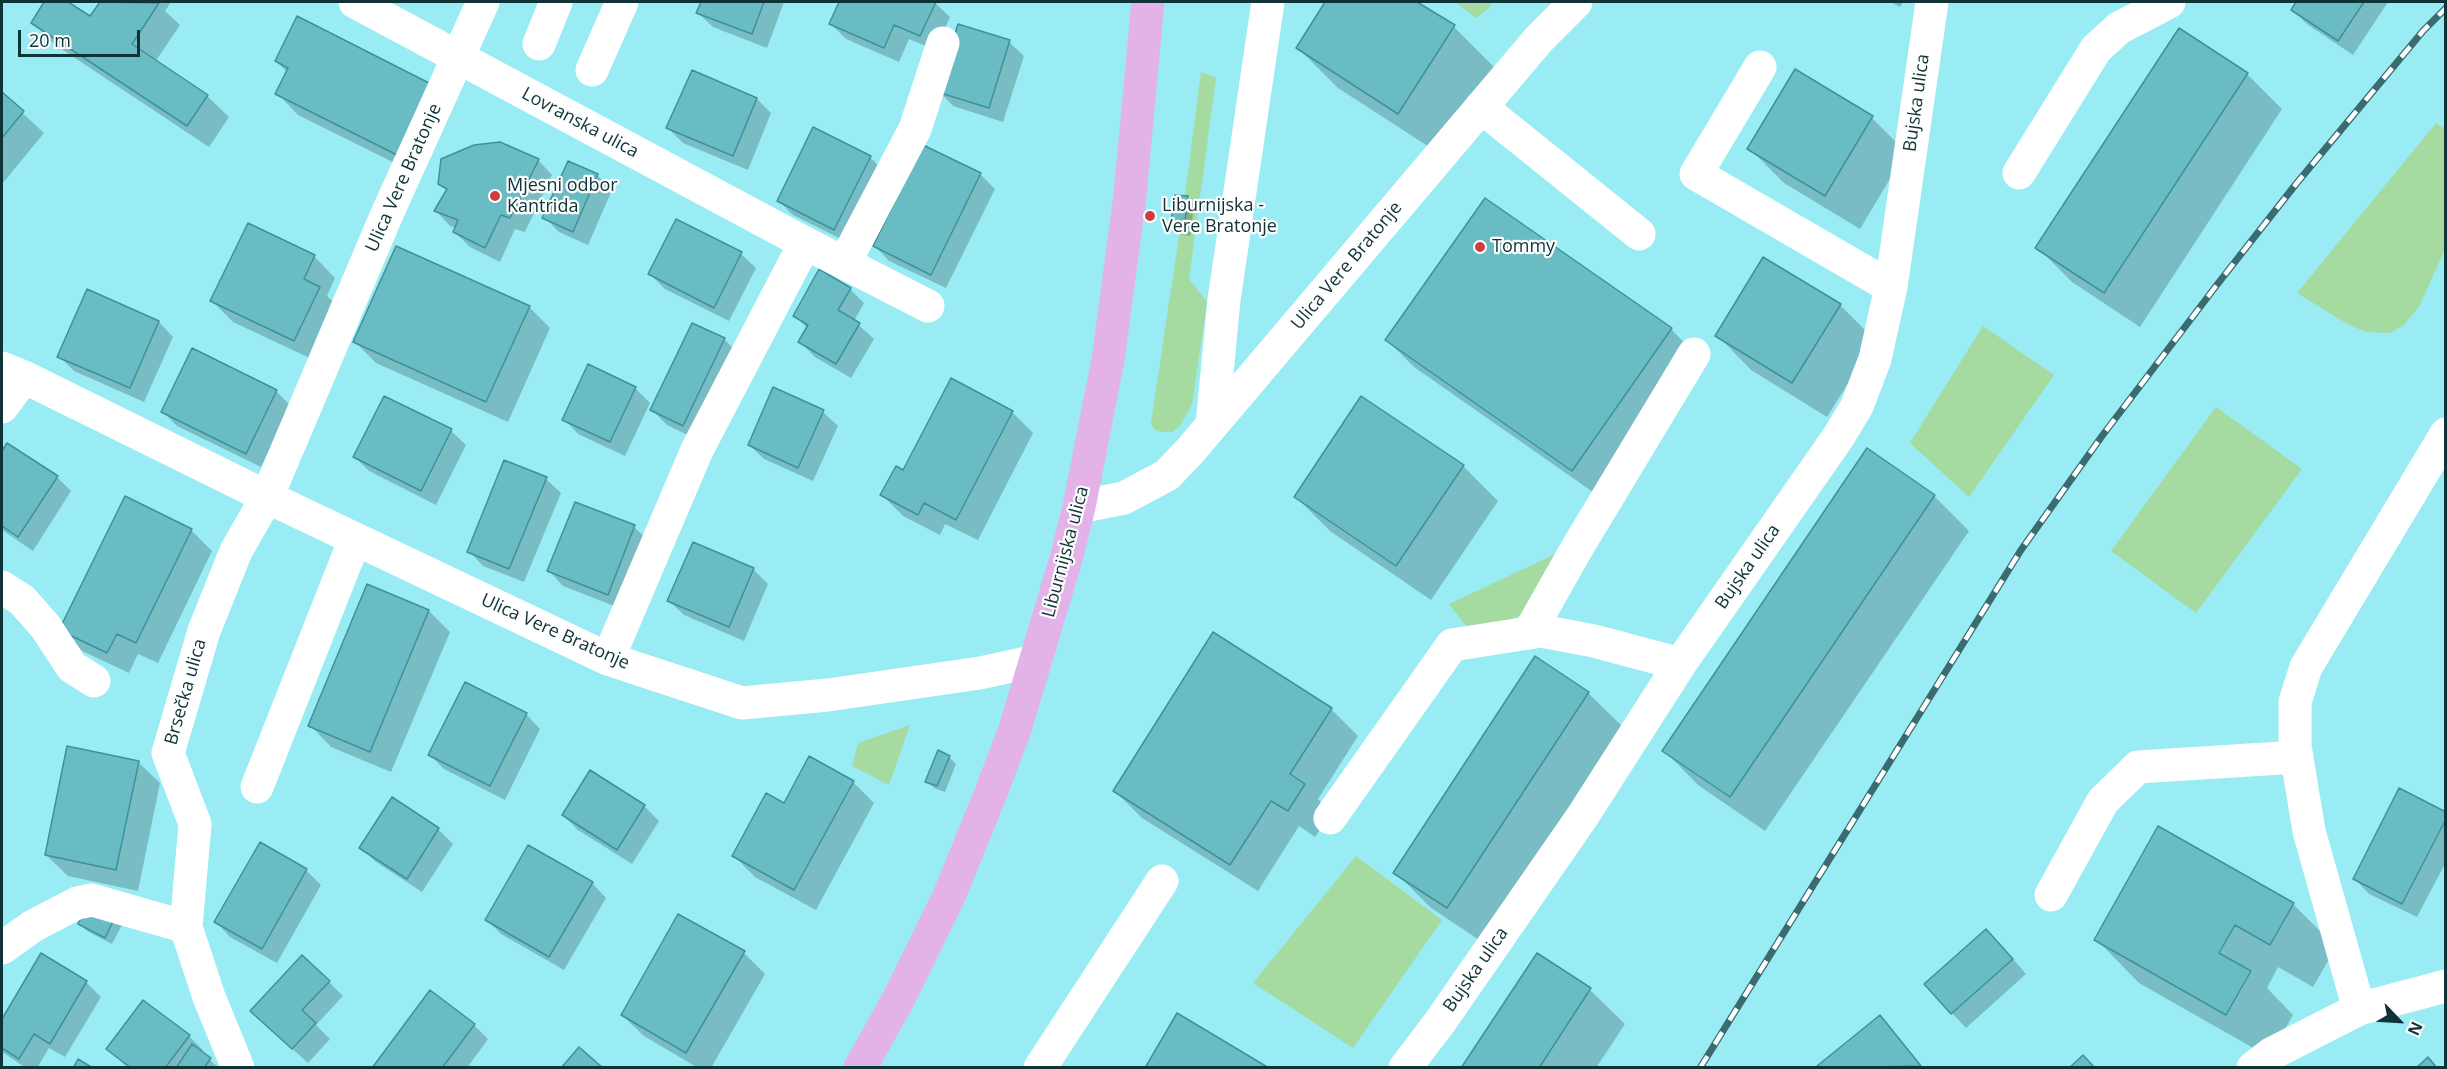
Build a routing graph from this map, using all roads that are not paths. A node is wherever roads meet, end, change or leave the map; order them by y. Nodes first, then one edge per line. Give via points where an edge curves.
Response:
1 (356, 2) edge
2 (483, 2) edge
3 (556, 2) edge
4 (622, 2) edge
5 (1148, 2) edge
6 (1268, 2) edge
7 (1576, 2) edge
8 (1932, 2) edge
9 (2169, 2) edge
10 (943, 43) dead end
11 (540, 44) dead end
12 (458, 58) junction
13 (1760, 67) dead end
14 (592, 70) dead end
15 (1481, 107) junction
16 (2019, 173) dead end
17 (1639, 234) dead end
18 (805, 243) junction
19 (845, 262) junction
20 (1891, 287) junction
21 (928, 306) dead end
22 (1694, 354) dead end
23 (13, 373) edge
24 (2, 407) edge
25 (1212, 425) junction
26 (2445, 434) edge
27 (267, 497) junction
28 (1079, 507) junction
29 (355, 539) junction
30 (2, 587) edge
31 (1528, 633) junction
32 (608, 659) junction
33 (1035, 661) junction
34 (1680, 664) junction
35 (94, 681) dead end
36 (2297, 757) junction
37 (257, 787) dead end
38 (1330, 818) dead end
39 (1162, 881) dead end
40 (2051, 895) dead end
41 (186, 927) junction
42 (2, 948) edge
43 (2445, 986) edge
44 (2359, 1009) junction
45 (238, 1068) edge
46 (860, 1068) edge
47 (1040, 1068) edge
48 (1405, 1068) edge
49 (2253, 1068) edge

1 - 12 street, Lovranska ulica
2 - 12 street, Ulica Vere Bratonje
3 - 11 street
4 - 14 street
5 - 28 main road, Liburnijska ulica via 1130,195 1108,360
6 - 25 street via 1224,300
7 - 15 street, Ulica Vere Bratonje
8 - 20 street, Bujska ulica
9 - 16 street via 2119,28 2096,49
10 - 19 street via 915,129
12 - 18 street, Lovranska ulica
12 - 27 street, Ulica Vere Bratonje
13 - 20 street via 1696,174
15 - 17 street
15 - 25 street, Ulica Vere Bratonje
18 - 19 street, Lovranska ulica
18 - 32 street via 697,450
19 - 21 street, Lovranska ulica
20 - 34 street, Bujska ulica via 1875,359 1857,406
22 - 31 street
23 - 24 street, Ulica Vere Bratonje
23 - 27 street, Ulica Vere Bratonje
25 - 28 street, Ulica Vere Bratonje via 1167,475 1124,498
26 - 36 street via 2306,667 2295,702
27 - 29 street, Ulica Vere Bratonje
27 - 41 street, Brsečka ulica via 236,551 208,621 168,753 195,824
28 - 33 main road, Liburnijska ulica
29 - 32 street, Ulica Vere Bratonje
29 - 37 street
30 - 35 street via 22,600 45,626 72,667
31 - 34 street via 1540,631 1594,641
31 - 38 street via 1452,645
32 - 33 street, Ulica Vere Bratonje via 742,703 852,692
33 - 46 main road, Liburnijska ulica via 1015,729 949,896
34 - 48 street, Bujska ulica via 1582,817
36 - 40 street via 2138,767 2103,801
36 - 44 street via 2309,831
39 - 47 street
41 - 42 street via 92,900 77,903 33,926
41 - 45 street, Brsečka ulica
43 - 44 street
44 - 49 street via 2271,1054

